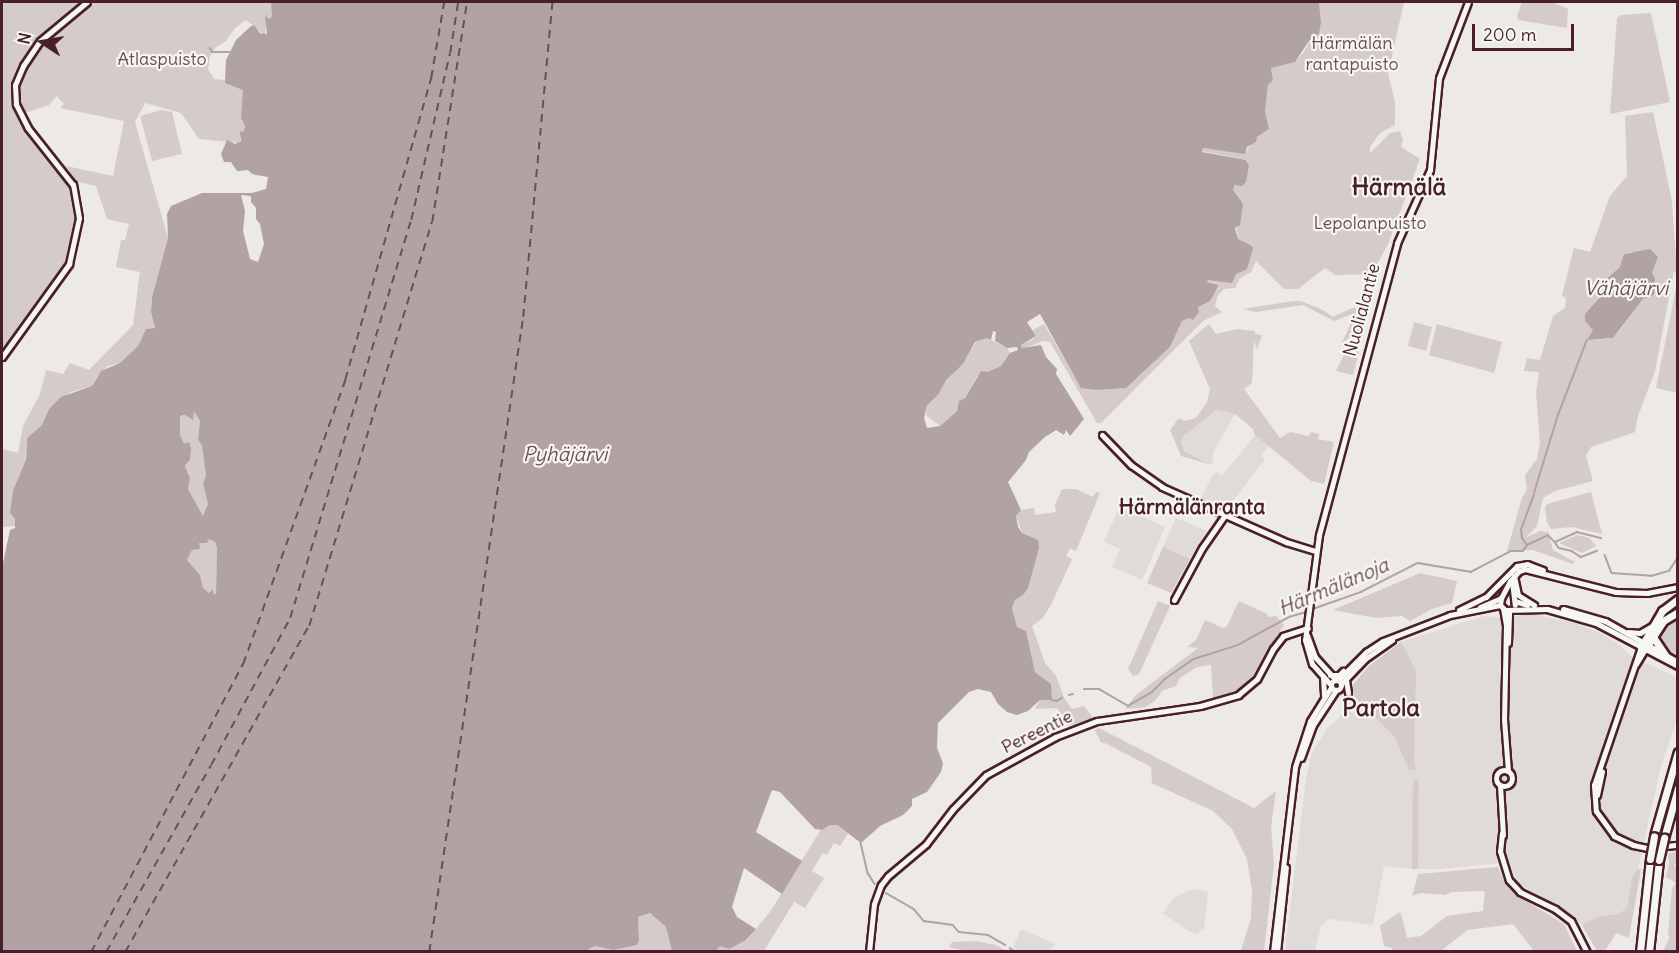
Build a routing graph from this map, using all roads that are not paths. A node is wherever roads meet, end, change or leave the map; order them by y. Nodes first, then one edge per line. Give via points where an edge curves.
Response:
1 (87, 2) edge
2 (1468, 2) edge
3 (2, 357) edge
4 (1102, 435) dead end
5 (1225, 515) junction
6 (1316, 551) junction
7 (1549, 574) junction
8 (1514, 576) junction
9 (1677, 587) edge
10 (1677, 598) edge
11 (1514, 599) junction
12 (1174, 600) dead end
13 (1505, 604) junction
14 (1534, 605) junction
15 (1677, 612) edge
16 (1450, 615) junction
17 (1654, 625) junction
18 (1618, 628) junction
19 (1307, 632) junction
20 (1398, 636) junction
21 (1653, 637) junction
22 (1644, 646) junction
23 (1665, 655) junction
24 (1677, 664) edge
25 (1352, 666) junction
26 (1330, 675) junction
27 (1323, 676) junction
28 (1347, 678) junction
29 (1339, 681) junction
30 (1335, 689) junction
31 (1348, 693) dead end
32 (1324, 698) junction
33 (1677, 752) edge
34 (1505, 770) junction
35 (1296, 771) junction
36 (1503, 785) junction
37 (1677, 788) edge
38 (1677, 845) edge
39 (1281, 899) junction
40 (869, 951) edge
41 (1273, 951) edge
42 (1277, 951) edge
43 (1587, 951) edge
44 (1640, 951) edge
45 (1649, 951) edge

1 - 3 street via 40,41 14,88 16,104 28,128 73,185 79,218 69,264
2 - 6 street, Nuolialantie via 1439,78 1430,170 1397,243
4 - 5 street via 1151,480
5 - 6 street
5 - 12 street
6 - 19 street, Nuolialantie
7 - 8 street via 1526,569
7 - 9 street via 1616,592 1647,593
7 - 16 street via 1533,565 1519,565 1486,597
8 - 11 street
8 - 13 street
8 - 14 street via 1517,593
10 - 17 highway via 1666,606
11 - 13 street
11 - 13 street
11 - 14 street
13 - 16 street
13 - 22 street via 1572,615
13 - 34 street via 1501,715
14 - 18 street via 1584,614
15 - 21 highway via 1663,621
16 - 20 street
17 - 18 street via 1638,634
17 - 22 highway
18 - 22 street
19 - 26 street via 1315,657
19 - 27 street, Nuolialantie via 1305,640 1311,661
19 - 40 street, Pereentie via 1289,633 1277,641 1257,679 1238,695 1200,706 1097,721 1055,737 986,775 922,848 881,885 874,904
20 - 25 street via 1375,646
20 - 28 street via 1365,659
21 - 22 highway
21 - 23 highway
22 - 23 street
22 - 24 street
22 - 38 street via 1594,784 1596,811 1607,829 1639,847
23 - 24 street
25 - 26 street via 1339,675
25 - 29 street
26 - 29 street
27 - 30 street, Nuolialantie
27 - 32 street
28 - 29 street
28 - 31 street
29 - 30 street
29 - 30 street via 1340,689
30 - 32 street
30 - 35 street via 1306,740
32 - 35 street via 1303,737
33 - 44 highway, bridge via 1654,836
34 - 36 street via 1496,777
34 - 36 street via 1513,778
35 - 39 street
36 - 43 street via 1502,857 1506,875 1526,895 1563,914 1578,931
37 - 45 highway, bridge via 1659,860
39 - 41 street
39 - 42 street

